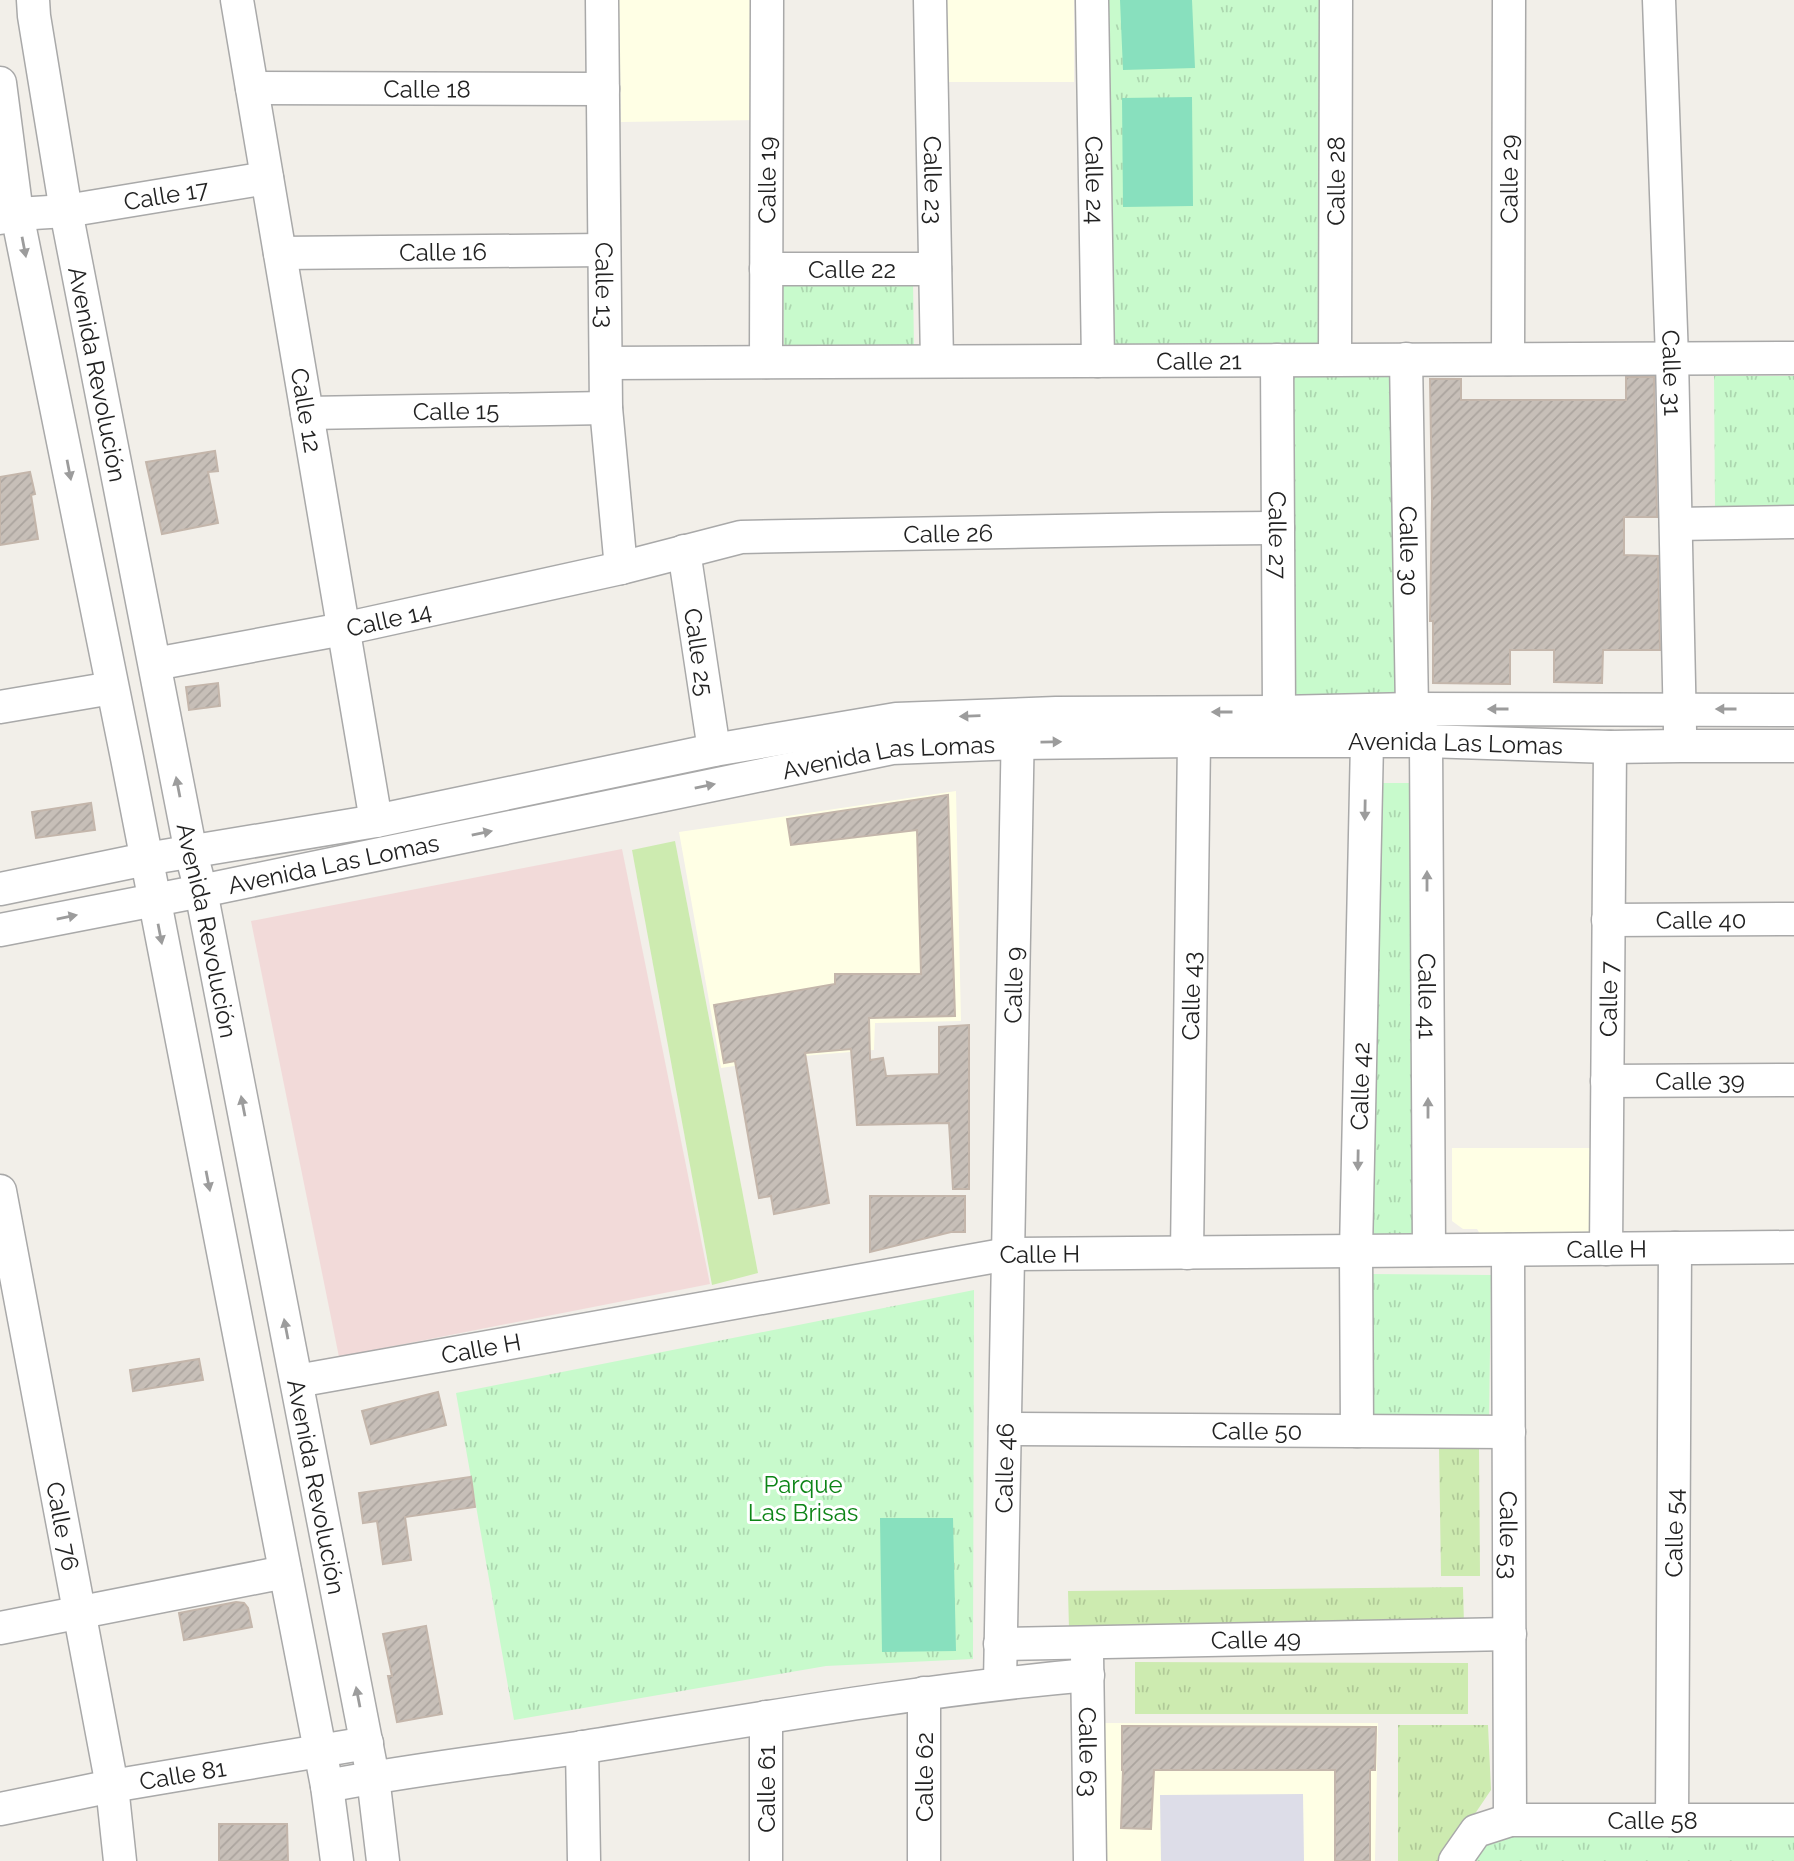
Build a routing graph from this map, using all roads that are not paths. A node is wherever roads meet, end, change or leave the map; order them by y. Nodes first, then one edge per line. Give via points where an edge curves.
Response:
1 (33, 0) edge
2 (237, 0) edge
3 (602, 0) edge
4 (767, 0) edge
5 (930, 0) edge
6 (1092, 0) edge
7 (1336, 0) edge
8 (1509, 0) edge
9 (1659, 0) edge
10 (0, 83) edge
11 (252, 88) junction
12 (603, 89) junction
13 (267, 178) junction
14 (66, 211) junction
15 (8, 216) edge
16 (604, 250) junction
17 (280, 253) junction
18 (766, 269) junction
19 (935, 269) junction
20 (1672, 358) junction
21 (1794, 358) edge
22 (1335, 359) junction
23 (1406, 359) junction
24 (1508, 359) junction
25 (1098, 360) junction
26 (1277, 360) junction
27 (937, 361) junction
28 (766, 362) junction
29 (606, 363) junction
30 (606, 408) junction
31 (307, 413) junction
32 (1794, 522) edge
33 (1676, 524) junction
34 (1278, 528) junction
35 (684, 551) junction
36 (621, 568) junction
37 (343, 629) junction
38 (155, 664) junction
39 (113, 688) junction
40 (0, 708) edge
41 (1412, 709) junction
42 (1680, 709) junction
43 (1794, 709) edge
44 (1279, 712) junction
45 (1017, 729) junction
46 (1194, 741) junction
47 (1426, 741) junction
48 (1367, 742) junction
49 (1680, 746) junction
50 (1794, 746) edge
51 (1610, 747) junction
52 (714, 750) junction
53 (376, 821) junction
54 (191, 853) junction
55 (146, 859) junction
56 (0, 888) edge
57 (201, 891) junction
58 (153, 900) junction
59 (1794, 919) edge
60 (1608, 920) junction
61 (0, 930) edge
62 (1794, 1080) edge
63 (1607, 1081) junction
64 (0, 1191) edge
65 (1794, 1247) edge
66 (1675, 1248) junction
67 (1606, 1249) junction
68 (1429, 1250) junction
69 (1508, 1250) junction
70 (1356, 1251) junction
71 (1187, 1253) junction
72 (1008, 1254) junction
73 (296, 1381) junction
74 (1004, 1429) junction
75 (1357, 1431) junction
76 (1509, 1432) junction
77 (285, 1572) junction
78 (79, 1612) junction
79 (0, 1628) edge
80 (1510, 1634) junction
81 (1087, 1643) junction
82 (1000, 1644) junction
83 (1087, 1675) junction
84 (1000, 1683) junction
85 (925, 1693) junction
86 (766, 1717) junction
87 (367, 1743) junction
88 (582, 1747) junction
89 (320, 1752) junction
90 (373, 1777) junction
91 (112, 1786) junction
92 (327, 1786) junction
93 (0, 1809) edge
94 (1510, 1820) junction
95 (1672, 1820) junction
96 (1794, 1820) edge
97 (120, 1861) edge
98 (337, 1861) edge
99 (383, 1861) edge
100 (584, 1861) edge
101 (766, 1861) edge
102 (924, 1861) edge
103 (1090, 1861) edge
104 (1455, 1861) edge

1 - 14 street, Avenida Revolución
2 - 11 street, Calle 12
3 - 12 street, Calle 13
4 - 18 street, Calle 19
5 - 19 street, Calle 23
6 - 25 street, Calle 24
7 - 22 street, Calle 28
8 - 24 street, Calle 29
9 - 20 street, Calle 31
10 - 15 street, Avenida Revolución
11 - 12 street, Calle 18
11 - 13 street, Calle 12
12 - 16 street, Calle 13
13 - 14 street, Calle 17
13 - 17 street, Calle 12
14 - 15 street, Calle 17
14 - 38 street, Avenida Revolución
15 -> 39 street, Avenida Revolución
16 - 17 street, Calle 16
16 - 29 street, Calle 13
17 - 31 street, Calle 12
18 - 19 street, Calle 22
18 - 28 street, Calle 19
19 - 27 street, Calle 23
20 - 21 street, Calle 21
20 - 24 street, Calle 21
20 - 33 street, Calle 31
22 - 23 street, Calle 21
22 - 26 street, Calle 21
23 - 24 street, Calle 21
23 - 41 street, Calle 30
25 - 26 street, Calle 21
25 - 27 street, Calle 21
26 - 34 street, Calle 27
27 - 28 street, Calle 21
28 - 29 street, Calle 21
29 - 30 street, Calle 13
30 - 31 street, Calle 15
30 - 36 street, Calle 13
31 - 37 street, Calle 12
32 - 33 street
33 - 42 street, Calle 31
34 - 35 street, Calle 26 via 741,537
34 - 44 street, Calle 27
35 - 36 street, Calle 26
35 - 52 street, Calle 25
36 - 37 street, Calle 14
37 - 38 street, Calle 14
37 - 53 street, Calle 12
54 -> 38 street, Avenida Revolución
39 - 40 street
39 - 55 street, Avenida Revolución
42 -> 41 street, Avenida Las Lomas
41 - 44 street, Avenida Las Lomas
41 - 47 street, Calle 30
43 -> 42 street, Avenida Las Lomas
42 - 49 street, Calle 31
44 -> 45 street, Avenida Las Lomas
45 -> 46 street, Avenida Las Lomas
45 -> 52 street, Avenida Las Lomas via 896,719
57 -> 45 street, Avenida Las Lomas via 892,748
45 - 72 street, Calle 9
46 - 48 street, Avenida Las Lomas
46 - 71 street, Calle 43
47 - 48 street, Avenida Las Lomas
47 - 51 street, Avenida Las Lomas
68 -> 47 street, Calle 41
48 -> 70 street, Calle 42
49 - 50 street, Avenida Las Lomas
49 - 51 street, Avenida Las Lomas
51 - 60 street, Calle 7
52 - 53 street, Avenida Las Lomas
53 - 54 street, Avenida Las Lomas
54 - 55 street, Avenida Las Lomas
54 - 57 street, Avenida Revolución
55 - 56 street, Avenida Las Lomas
55 - 58 street, Avenida Revolución
57 - 58 street, Avenida Las Lomas
73 -> 57 street, Avenida Revolución
61 -> 58 street, Avenida Las Lomas
58 -> 77 street, Avenida Revolución
59 - 60 street, Calle 40
60 - 63 street, Calle 7
62 - 63 street, Calle 39
63 - 67 street, Calle 7
64 - 78 street, Calle 76
65 - 66 street, Calle H
66 - 67 street, Calle H
66 - 95 street, Calle 54
67 - 69 street, Calle H
68 - 69 street, Calle H
68 - 70 street, Calle H
69 - 76 street, Calle 53
70 - 71 street, Calle H
70 - 75 street, Calle 42
71 - 72 street, Calle H
72 - 73 street, Calle H
72 - 74 street, Calle 46
87 -> 73 street, Avenida Revolución
74 - 75 street, Calle 50
74 - 82 street, Calle 46
75 - 76 street, Calle 50
76 - 80 street, Calle 53
77 - 78 street
77 - 89 street, Avenida Revolución
78 - 79 street
78 - 91 street, Calle 76
80 - 81 street, Calle 49
80 - 94 street, Calle 53
81 - 82 street, Calle 49
81 - 83 street, Calle 63
82 - 84 street, Calle 46
83 - 84 street
83 - 103 street, Calle 63
84 - 85 street
85 - 86 street
85 - 102 street, Calle 62
86 - 88 street
86 - 101 street, Calle 61
87 - 89 street, Calle 81
87 - 90 street, Avenida Revolución
88 - 90 street
88 - 100 street
89 - 91 street, Calle 81
89 - 92 street, Avenida Revolución
90 - 92 street
90 - 99 street, Avenida Revolución
91 - 93 street, Calle 81
91 - 97 street, Calle 76
92 - 98 street, Avenida Revolución
94 - 95 street, Calle 58
94 - 104 street, Calle 58 via 1476,1831
95 - 96 street, Calle 58

